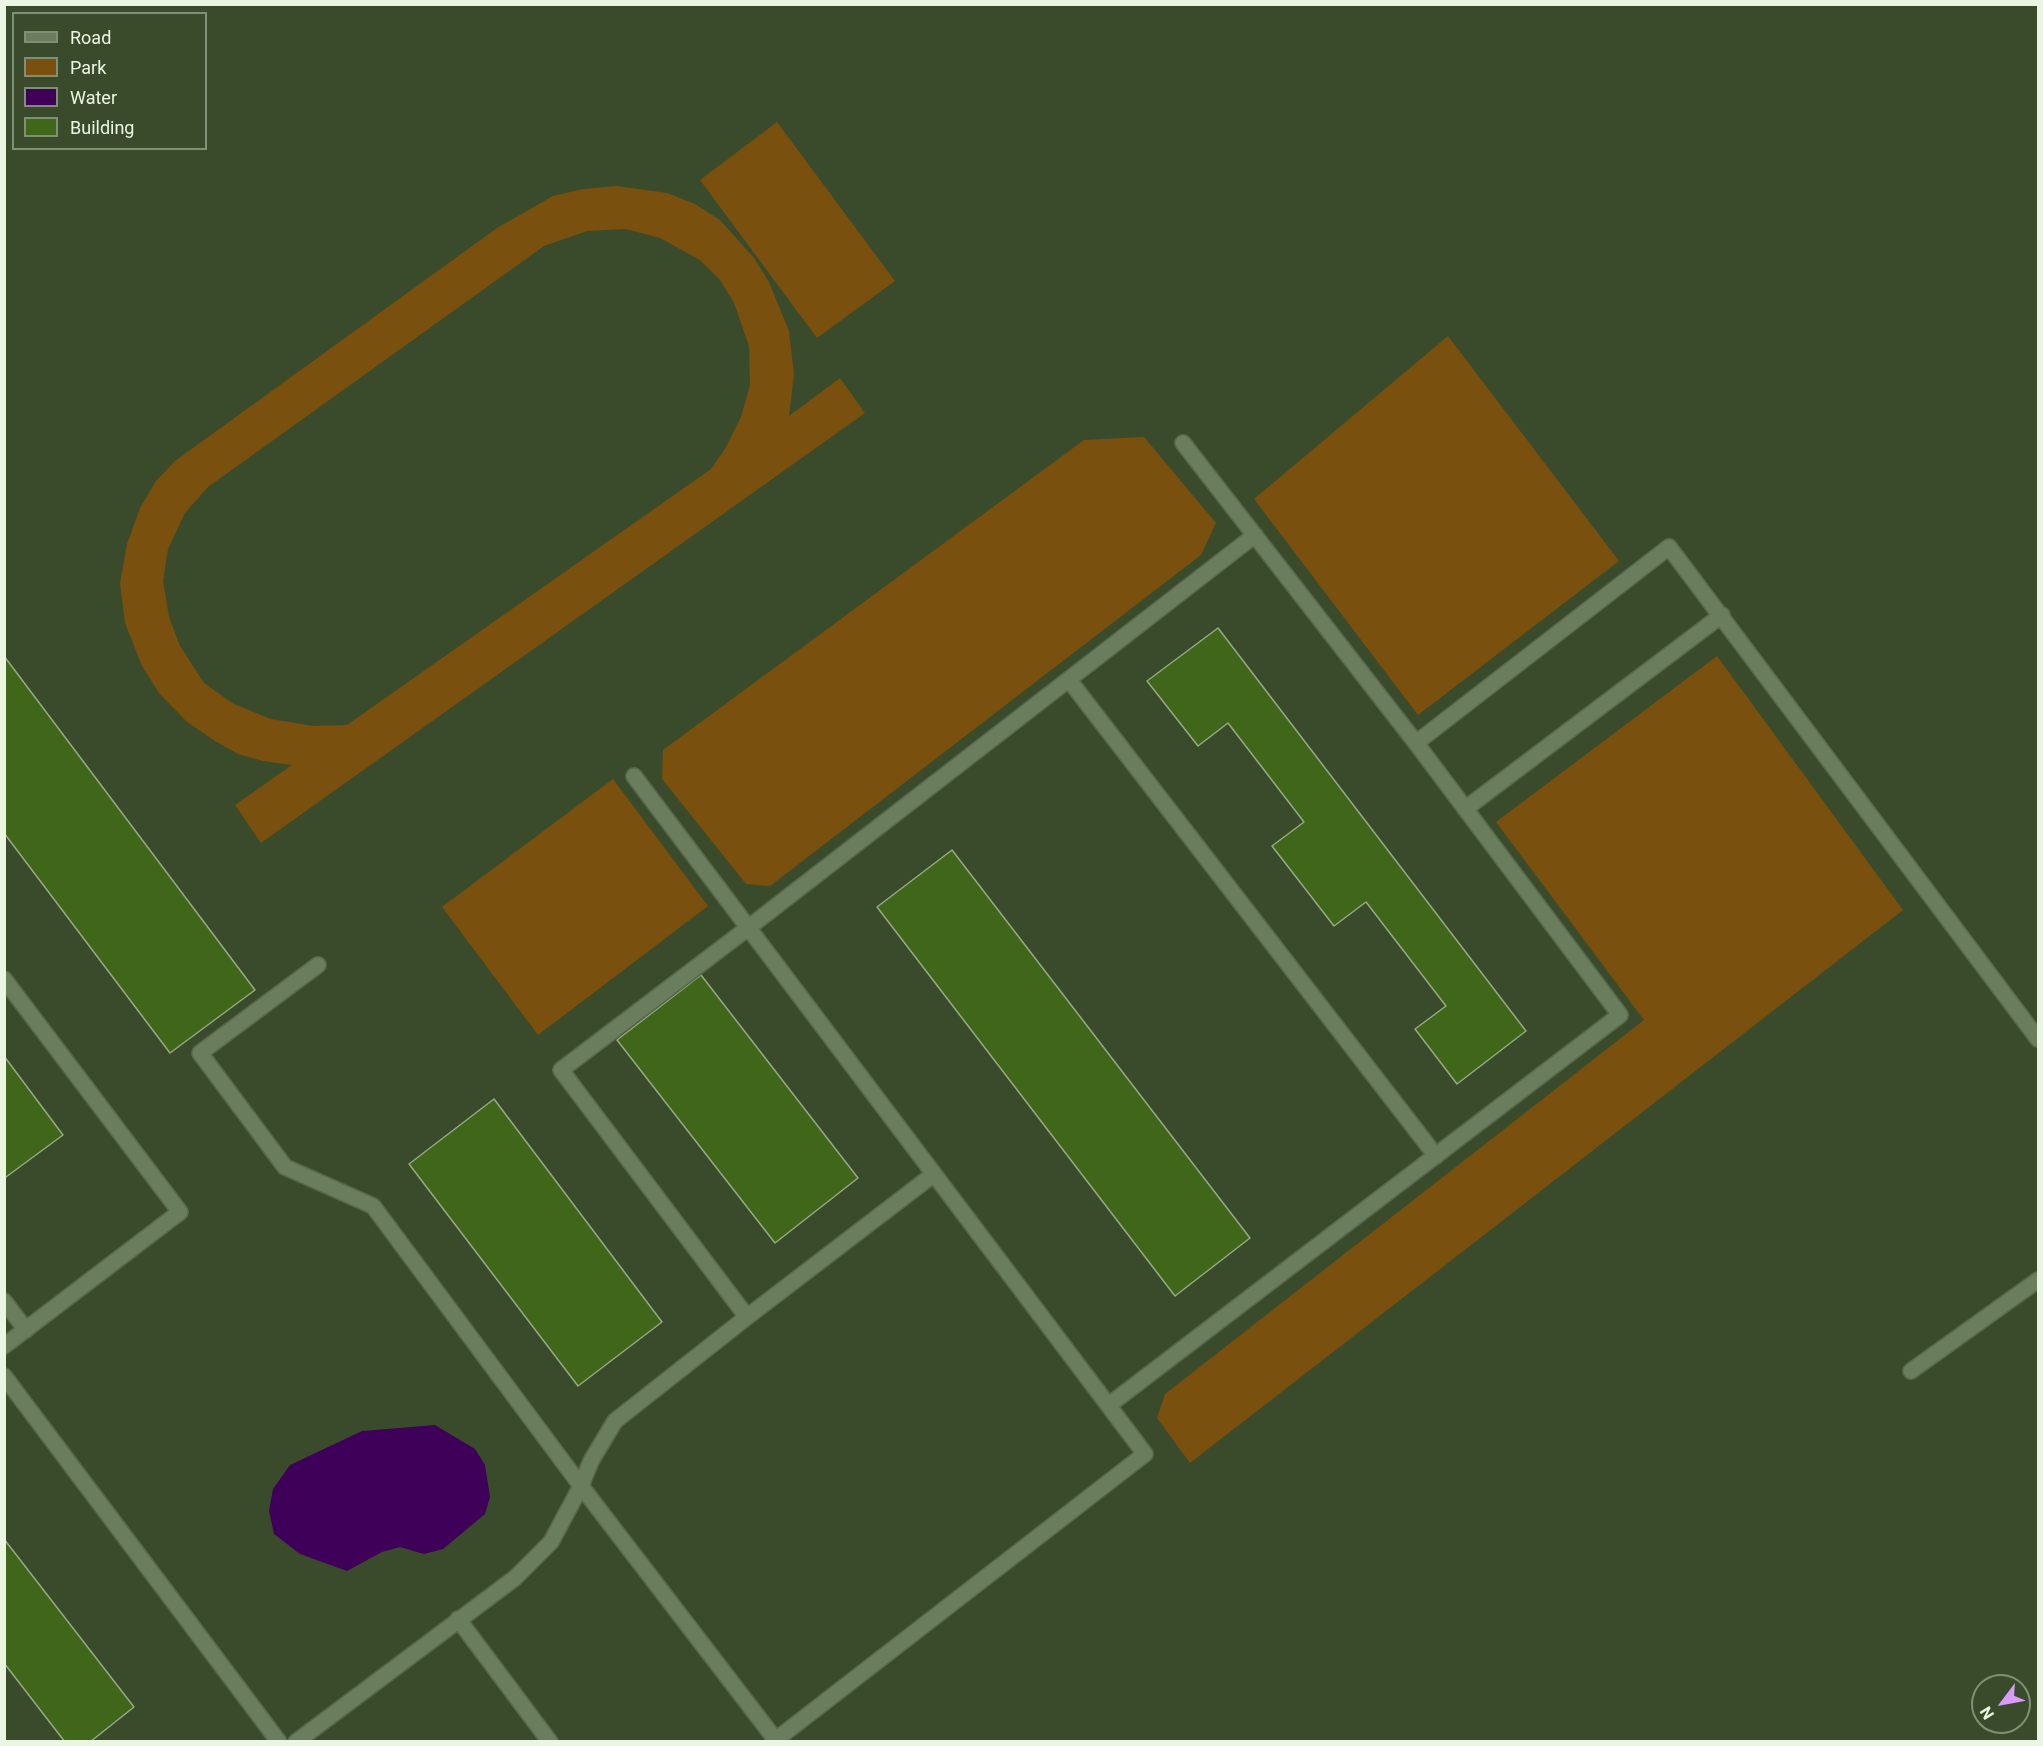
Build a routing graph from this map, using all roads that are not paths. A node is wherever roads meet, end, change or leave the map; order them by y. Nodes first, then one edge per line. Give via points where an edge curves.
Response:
1 (1182, 443) dead end
2 (1255, 535) junction
3 (1722, 615) junction
4 (1069, 680) junction
5 (1416, 743) junction
6 (634, 776) dead end
7 (1465, 809) junction
8 (748, 928) junction
9 (318, 965) dead end
10 (4, 979) edge
11 (2038, 1039) edge
12 (1436, 1156) junction
13 (934, 1174) junction
14 (2038, 1280) edge
15 (4, 1301) edge
16 (747, 1317) junction
17 (26, 1330) junction
18 (4, 1346) edge
19 (1911, 1371) dead end
20 (4, 1376) edge
21 (1109, 1405) junction
22 (581, 1486) junction
23 (458, 1619) junction
24 (774, 1740) edge
25 (279, 1742) edge
26 (296, 1742) edge
27 (550, 1742) edge

1 - 2 street
2 - 4 street
2 - 5 street
3 - 5 street via 1669,547
3 - 7 street
3 - 11 street
4 - 8 street
4 - 12 street
5 - 7 street
6 - 8 street
7 - 12 street via 1620,1015
8 - 13 street
8 - 16 street via 561,1070
9 - 22 street via 200,1053 285,1167 372,1206
10 - 17 street via 180,1212
12 - 21 street
13 - 16 street
13 - 21 street
14 - 19 street
15 - 17 street
16 - 22 street via 615,1421
17 - 18 street
20 - 25 street
21 - 24 street via 1145,1454
22 - 23 street via 551,1542 515,1578
22 - 24 street
23 - 26 street
23 - 27 street

